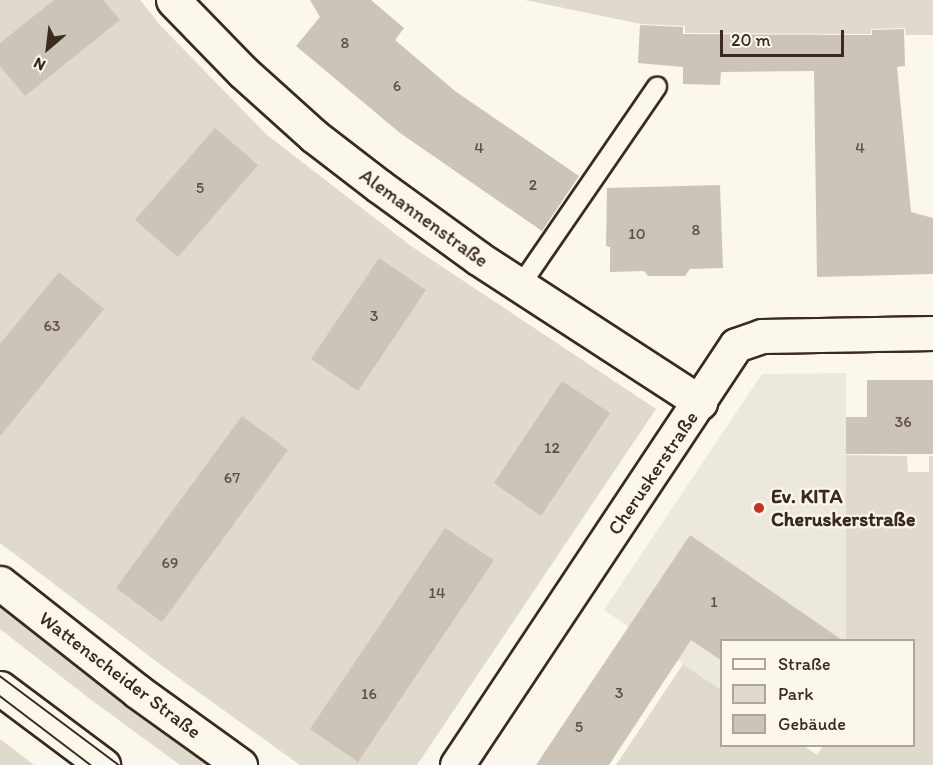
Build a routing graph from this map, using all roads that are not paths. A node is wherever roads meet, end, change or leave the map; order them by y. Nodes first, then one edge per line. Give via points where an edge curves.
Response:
1 (173, 0) edge
2 (657, 87) dead end
3 (520, 286) junction
4 (933, 333) edge
5 (700, 402) junction
6 (0, 583) edge
7 (0, 688) edge
8 (103, 765) edge
9 (240, 765) edge
10 (457, 765) edge

1 - 3 street, Alemannenstraße via 243,72 314,136
2 - 3 lane
3 - 5 street, Alemannenstraße
4 - 5 street, Cheruskerstraße via 762,336 736,345
5 - 10 street, Cheruskerstraße
6 - 9 street, Wattenscheider Straße
7 - 8 street

